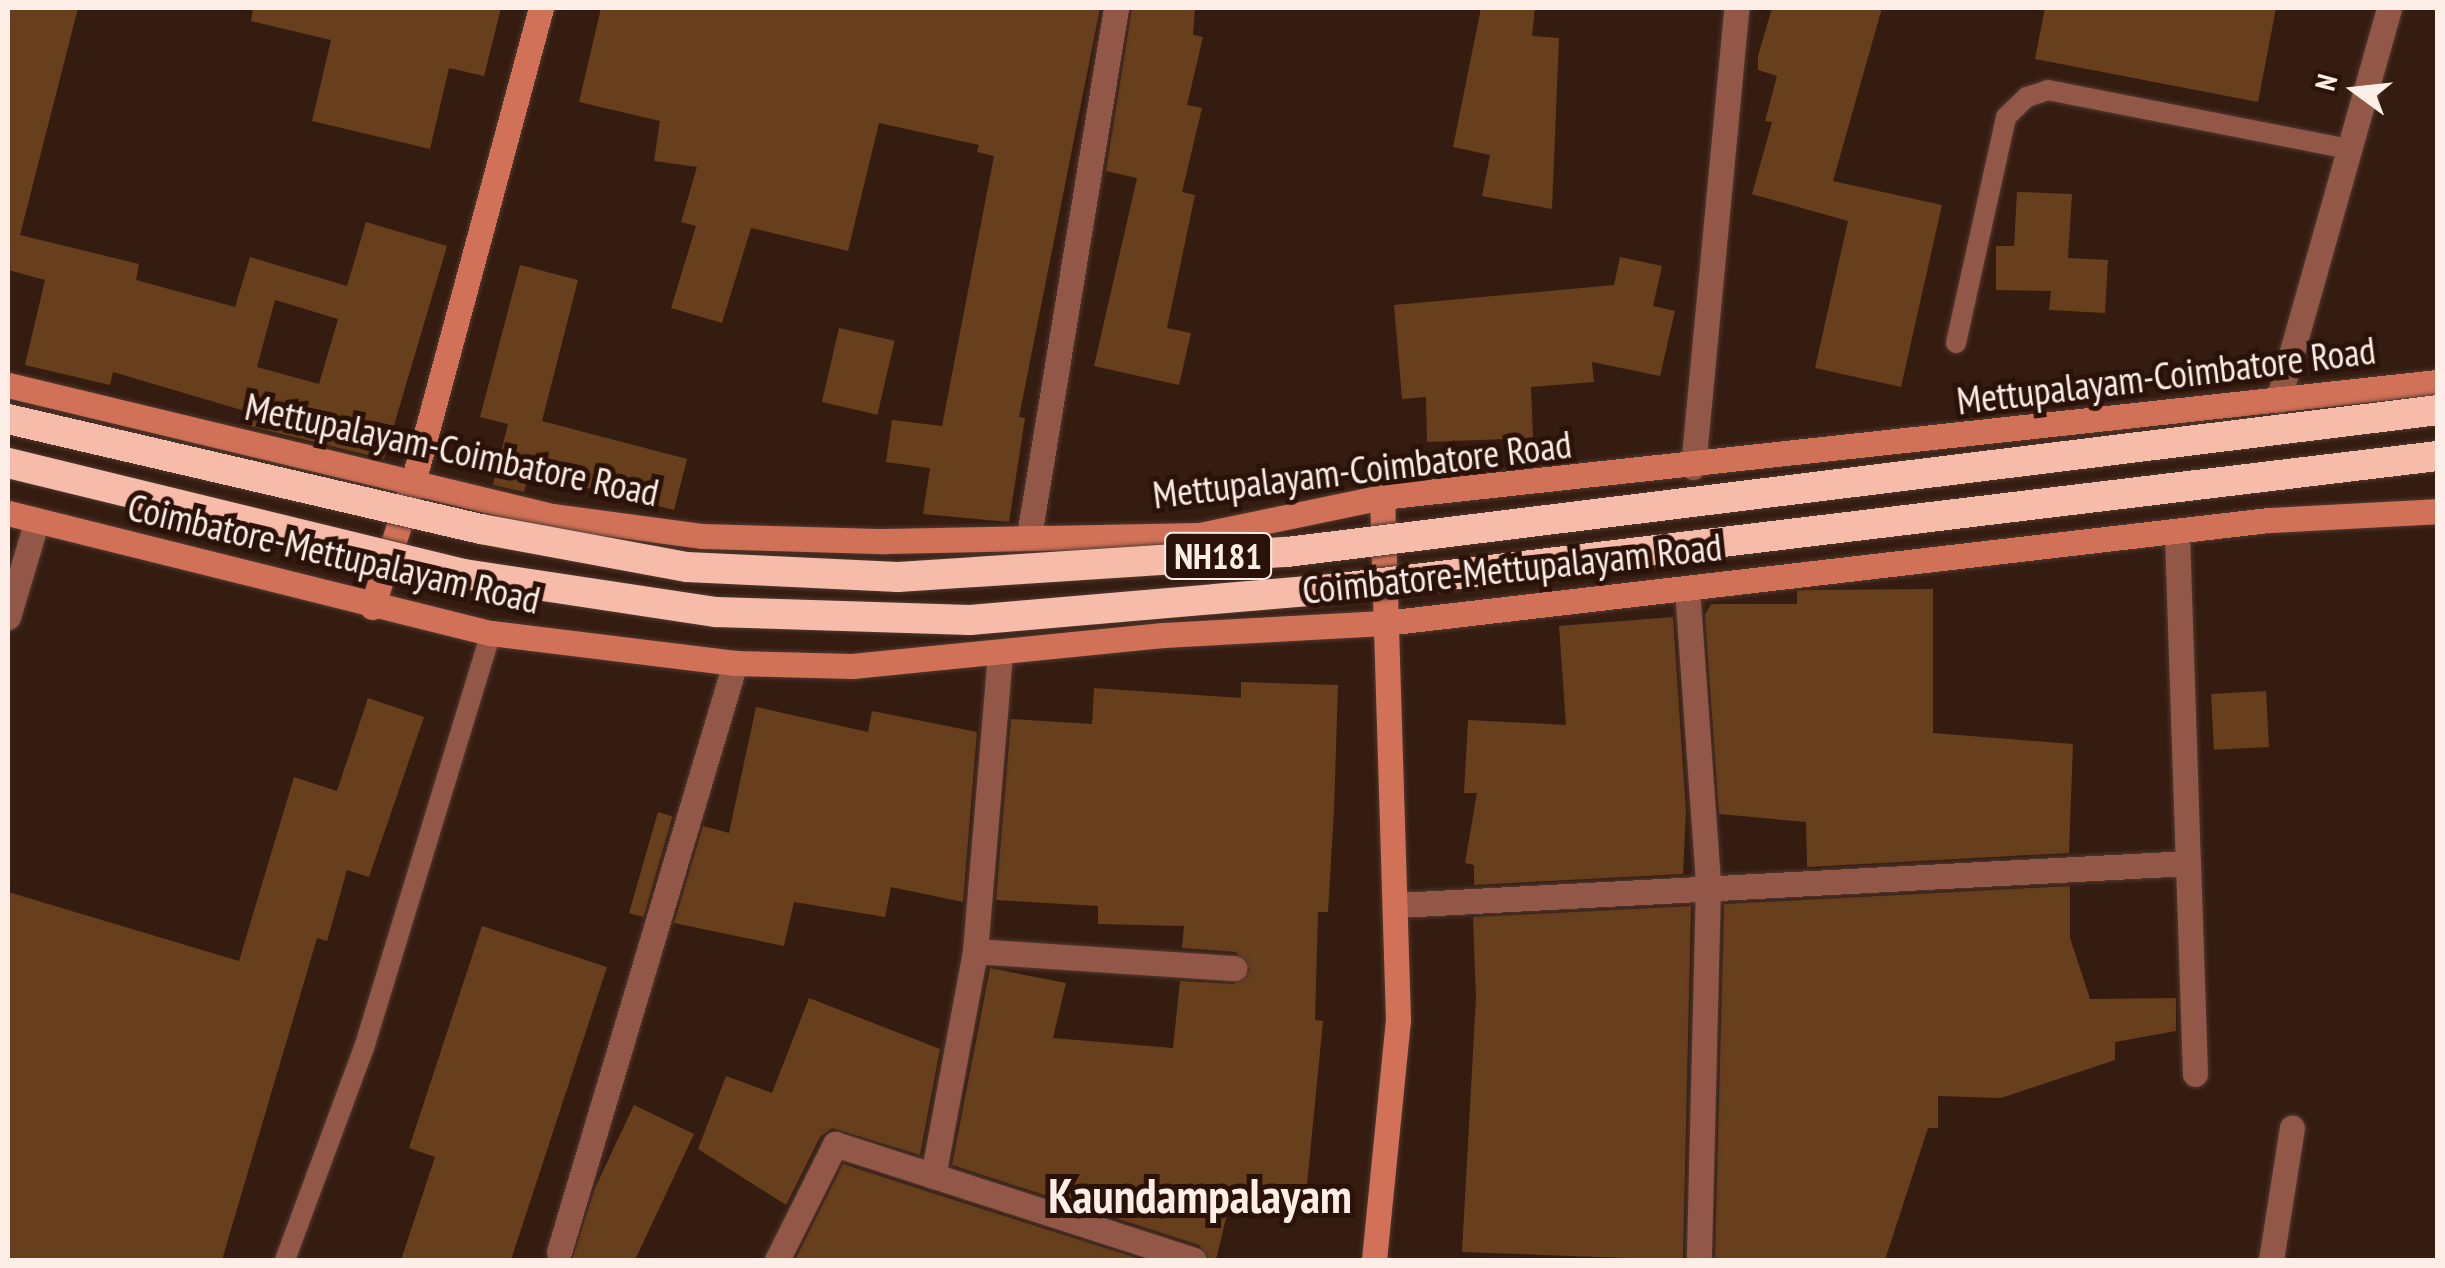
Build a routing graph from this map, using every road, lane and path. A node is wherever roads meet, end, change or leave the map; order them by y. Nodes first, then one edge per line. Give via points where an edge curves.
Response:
1 (541, 8) edge
2 (1116, 8) edge
3 (1736, 8) edge
4 (2389, 8) edge
5 (2350, 149) junction
6 (1956, 342) dead end
7 (2438, 382) edge
8 (8, 385) edge
9 (2278, 401) junction
10 (2438, 410) edge
11 (8, 420) edge
12 (2438, 456) edge
13 (8, 463) edge
14 (1694, 467) junction
15 (412, 486) junction
16 (1382, 497) junction
17 (2438, 511) edge
18 (8, 513) edge
19 (37, 520) junction
20 (2177, 535) junction
21 (1029, 536) junction
22 (1688, 588) junction
23 (372, 607) junction
24 (8, 617) edge
25 (1385, 623) junction
26 (491, 634) junction
27 (1000, 654) junction
28 (735, 663) junction
29 (2188, 863) junction
30 (1708, 885) junction
31 (1398, 905) junction
32 (975, 951) junction
33 (1234, 968) dead end
34 (2196, 1074) dead end
35 (2292, 1128) dead end
36 (933, 1176) junction
37 (558, 1252) dead end
38 (285, 1260) edge
39 (778, 1260) edge
40 (1194, 1260) edge
41 (1374, 1260) edge
42 (1699, 1260) edge
43 (2271, 1260) edge

1 - 15 main road
2 - 21 street
3 - 14 street
4 - 5 street
5 - 6 lane via 2048,90 2027,96 2006,118
5 - 9 street
7 - 9 main road, Mettupalayam-Coimbatore Road
8 - 15 main road, Mettupalayam-Coimbatore Road
9 - 14 main road, Mettupalayam-Coimbatore Road
10 - 11 highway, NH181, bridge via 1287,552 898,577 687,567 481,529
12 - 13 highway, NH181, bridge via 1332,589 970,620 716,612 464,574
14 - 16 main road, Mettupalayam-Coimbatore Road
15 - 21 main road, Mettupalayam-Coimbatore Road via 552,516 701,536
15 - 23 main road
16 - 21 main road, Mettupalayam-Coimbatore Road via 1200,535
16 - 25 main road
17 - 20 main road, Coimbatore-Mettupalayam Road via 2269,520
18 - 19 main road, Coimbatore-Mettupalayam Road
19 - 23 main road, Coimbatore-Mettupalayam Road
19 - 24 street
20 - 22 main road, Coimbatore-Mettupalayam Road
20 - 29 street
22 - 25 main road, Coimbatore-Mettupalayam Road
22 - 30 street
23 - 26 main road, Coimbatore-Mettupalayam Road
25 - 27 main road, Coimbatore-Mettupalayam Road via 1162,635
25 - 31 main road
26 - 28 main road, Coimbatore-Mettupalayam Road
26 - 38 lane via 364,1048
27 - 28 main road, Coimbatore-Mettupalayam Road via 852,666
27 - 32 street
28 - 37 street
29 - 30 street
29 - 34 street
30 - 31 street
30 - 42 street
31 - 41 main road via 1398,1020
32 - 33 street
32 - 36 street
35 - 43 street
36 - 39 street via 836,1144
36 - 40 street

